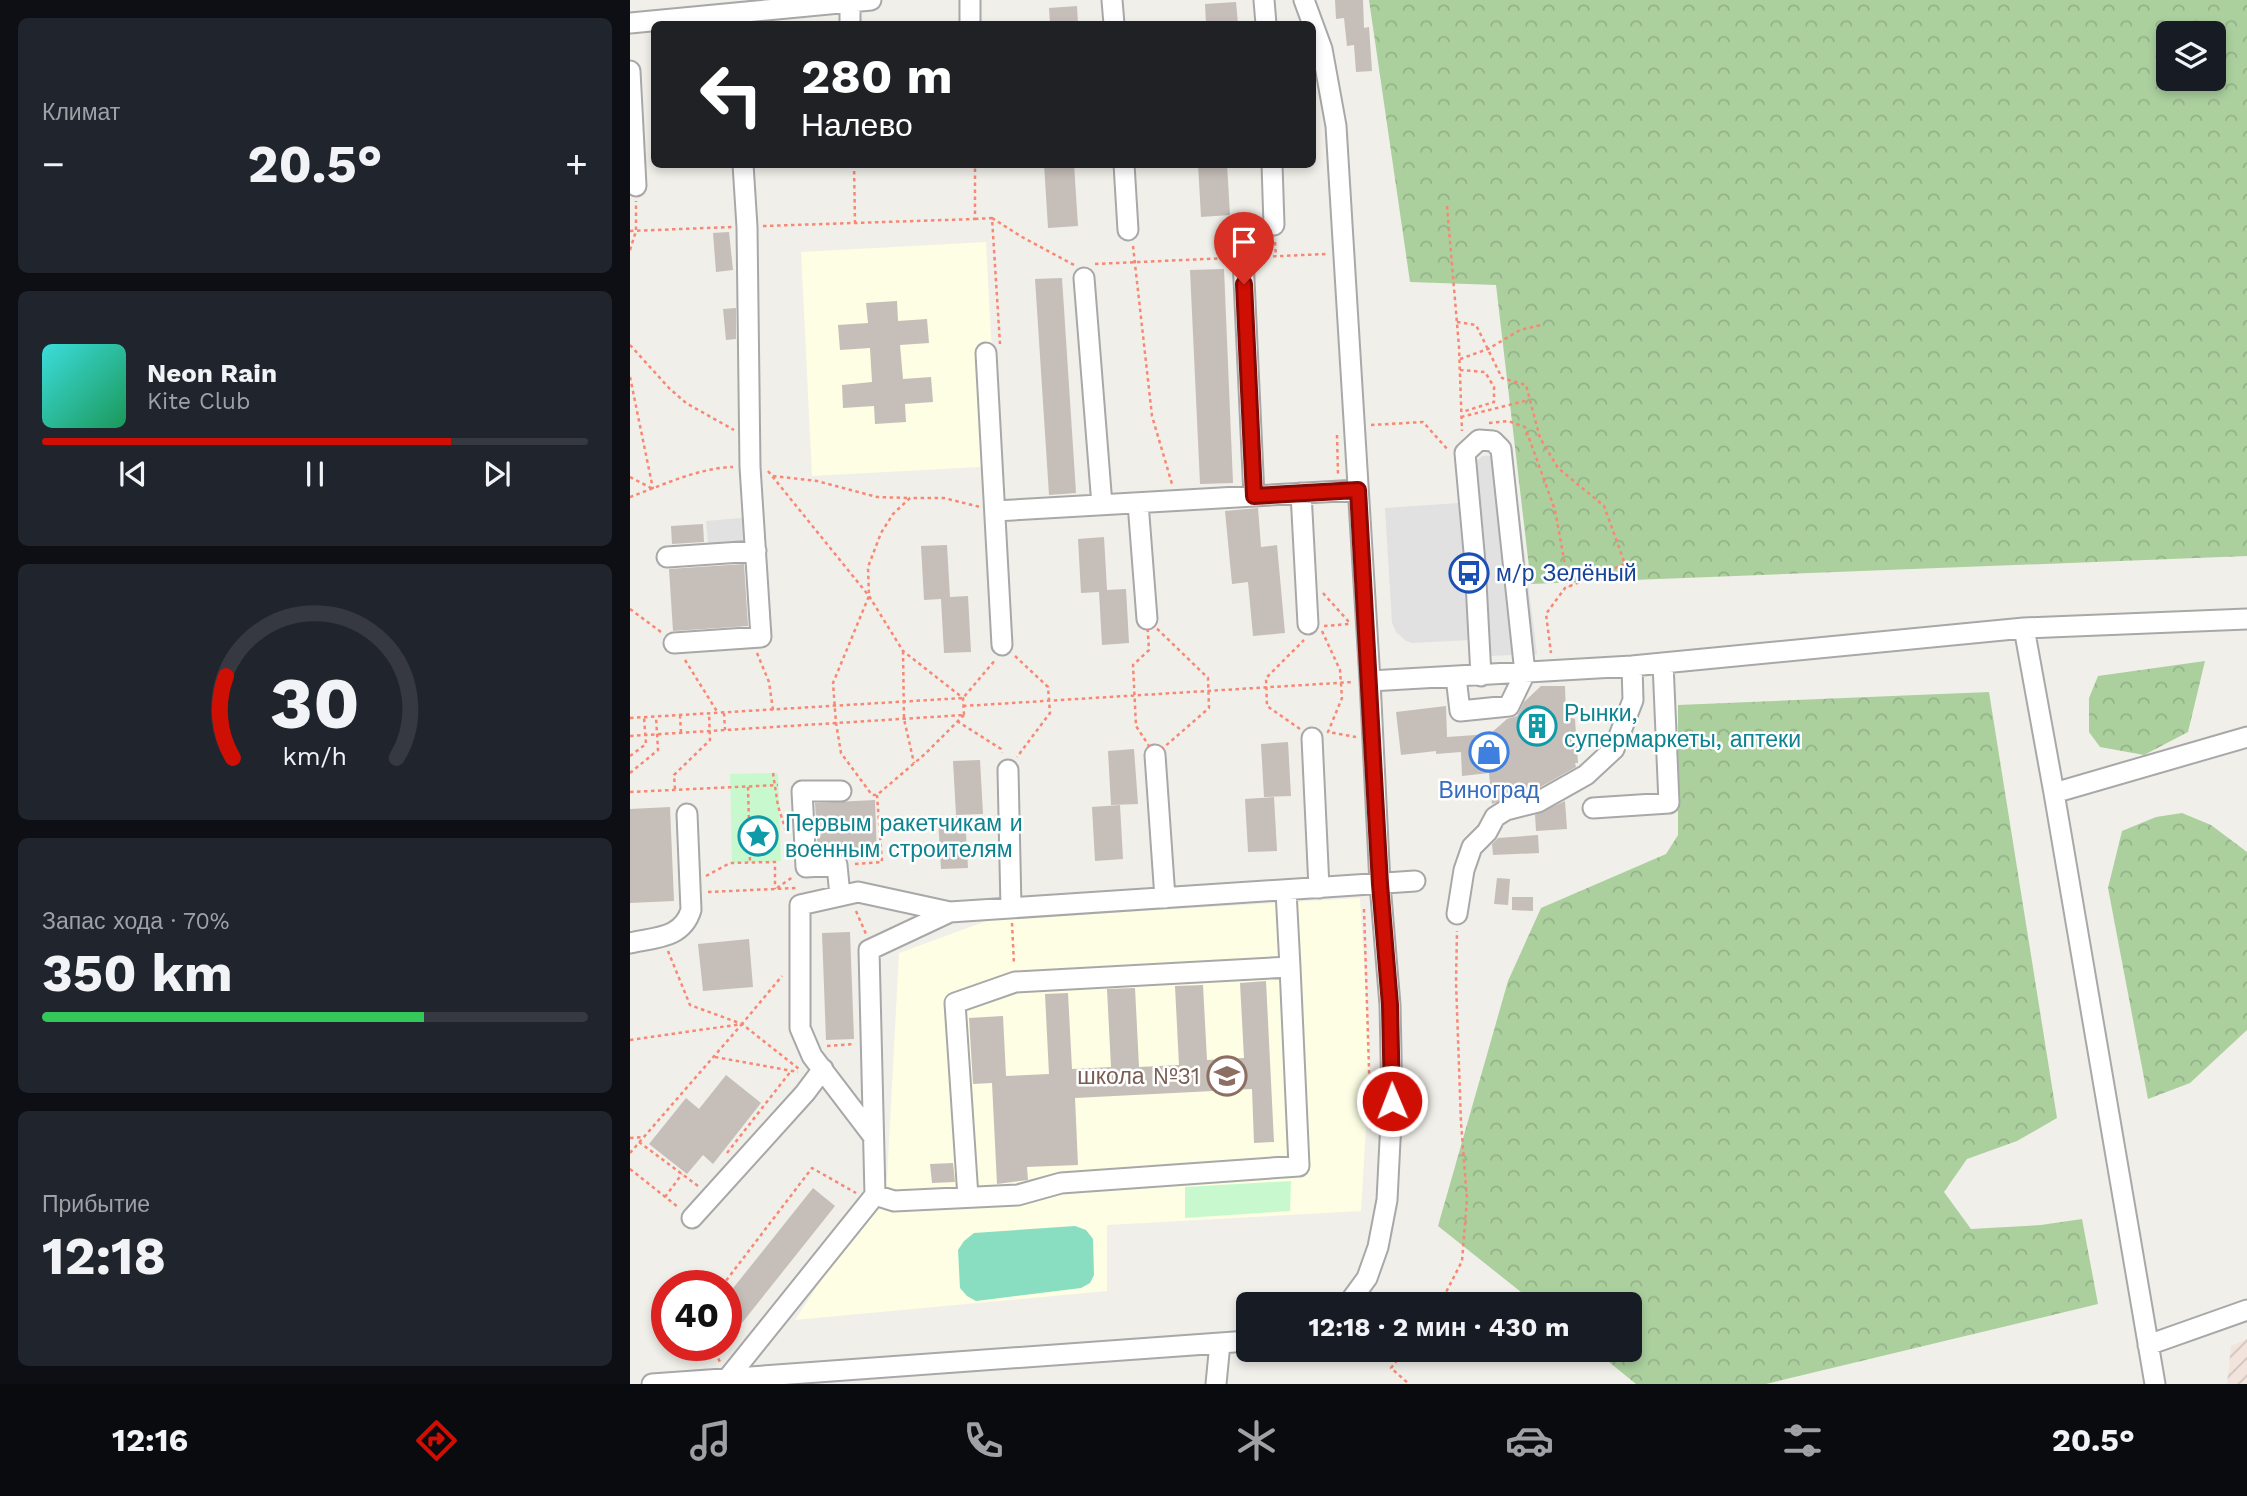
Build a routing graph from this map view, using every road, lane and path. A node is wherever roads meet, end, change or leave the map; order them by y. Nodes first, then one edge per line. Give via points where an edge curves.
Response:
1 (871, 0) edge
2 (970, 0) edge
3 (1112, 0) edge
4 (1264, 0) edge
5 (1304, 0) edge
6 (850, 1) edge
7 (734, 19) edge
8 (682, 21) edge
9 (850, 21) edge
10 (970, 21) edge
11 (1114, 21) edge
12 (1266, 21) edge
13 (1313, 21) edge
14 (651, 22) edge
15 (630, 23) edge
16 (1316, 31) edge
17 (630, 71) edge
18 (743, 168) edge
19 (854, 168) edge
20 (975, 168) edge
21 (1124, 168) edge
22 (1272, 168) edge
23 (636, 186) joint
24 (992, 218) dead end
25 (855, 223) junction
26 (1275, 225) dead end
27 (747, 227) junction
28 (1128, 230) joint
29 (630, 231) edge
30 (636, 231) junction
31 (630, 250) edge
32 (1342, 253) junction
33 (1243, 258) junction
34 (1136, 262) junction
35 (1086, 271) junction
36 (1457, 322) dead end
37 (1541, 326) dead end
38 (630, 345) edge
39 (1488, 349) junction
40 (986, 353) dead end
41 (1460, 359) dead end
42 (1460, 370) dead end
43 (630, 377) edge
44 (1530, 399) junction
45 (1485, 423) dead end
46 (1473, 424) dead end
47 (1461, 425) dead end
48 (1364, 426) dead end
49 (750, 442) junction
50 (750, 467) junction
51 (1466, 470) junction
52 (771, 475) junction
53 (630, 477) edge
54 (653, 489) junction
55 (1358, 490) junction
56 (1301, 493) junction
57 (1254, 496) junction
58 (630, 497) edge
59 (910, 498) junction
60 (1177, 500) junction
61 (1138, 503) junction
62 (1102, 505) junction
63 (995, 511) junction
64 (756, 551) junction
65 (667, 557) dead end
66 (1569, 587) junction
67 (1324, 593) dead end
68 (870, 596) junction
69 (1147, 619) junction
70 (2247, 619) edge
71 (1308, 624) joint
72 (2024, 628) junction
73 (750, 638) junction
74 (674, 642) dead end
75 (1002, 645) junction
76 (903, 650) junction
77 (1562, 652) dead end
78 (1663, 663) junction
79 (1632, 666) junction
80 (1525, 673) junction
81 (1481, 676) junction
82 (1456, 677) junction
83 (1370, 681) junction
84 (1341, 683) junction
85 (1266, 688) junction
86 (1209, 691) junction
87 (1134, 696) junction
88 (963, 698) junction
89 (1049, 701) junction
90 (902, 702) junction
91 (835, 706) junction
92 (963, 706) junction
93 (773, 710) junction
94 (709, 713) junction
95 (724, 713) junction
96 (680, 715) junction
97 (964, 715) junction
98 (656, 717) junction
99 (630, 718) edge
100 (644, 718) junction
101 (904, 719) junction
102 (957, 721) junction
103 (836, 723) junction
104 (725, 730) junction
105 (710, 731) junction
106 (681, 733) junction
107 (657, 734) junction
108 (645, 735) junction
109 (1320, 735) junction
110 (630, 736) edge
111 (2247, 737) edge
112 (1373, 740) junction
113 (1155, 755) junction
114 (630, 756) edge
115 (914, 763) junction
116 (1008, 770) junction
117 (630, 773) edge
118 (778, 785) dead end
119 (748, 787) junction
120 (675, 790) junction
121 (841, 791) dead end
122 (630, 792) edge
123 (2054, 793) junction
124 (877, 795) junction
125 (1592, 808) dead end
126 (687, 814) dead end
127 (750, 863) junction
128 (837, 865) junction
129 (800, 872) dead end
130 (1415, 881) dead end
131 (1380, 884) junction
132 (801, 888) dead end
133 (1319, 888) junction
134 (690, 889) junction
135 (775, 889) junction
136 (1286, 891) junction
137 (840, 896) junction
138 (1165, 898) junction
139 (1364, 904) dead end
140 (1012, 908) junction
141 (950, 912) junction
142 (1458, 914) joint
143 (662, 936) junction
144 (630, 943) edge
145 (800, 955) junction
146 (1290, 967) junction
147 (1015, 982) junction
148 (742, 1024) junction
149 (870, 1036) junction
150 (630, 1040) edge
151 (714, 1057) junction
152 (817, 1062) junction
153 (791, 1071) junction
154 (1371, 1133) dead end
155 (873, 1136) junction
156 (643, 1137) junction
157 (630, 1138) edge
158 (639, 1142) junction
159 (630, 1153) edge
160 (724, 1155) dead end
161 (630, 1170) edge
162 (682, 1174) junction
163 (699, 1187) dead end
164 (665, 1197) junction
165 (968, 1197) junction
166 (872, 1198) junction
167 (692, 1218) joint
168 (734, 1270) edge
169 (1358, 1292) edge
170 (1446, 1292) edge
171 (2247, 1310) edge
172 (1236, 1342) edge
173 (1220, 1343) junction
174 (2148, 1345) junction
175 (1396, 1362) edge
176 (728, 1378) junction
177 (652, 1384) edge
178 (1216, 1384) edge
179 (1409, 1384) edge
180 (2155, 1384) edge

1 - 6 street
2 - 10 street
3 - 11 street
4 - 12 street
5 - 13 street
6 - 7 street
6 - 9 street
7 - 8 street
14 - 15 street
16 - 32 street via 1336,127
17 - 23 street
18 - 27 street
19 - 25 path
20 - 25 path via 975,219
21 - 28 street
22 - 26 street
23 - 30 path
24 - 35 path
25 - 27 path
27 - 30 path
27 - 49 street
28 - 34 path
29 - 30 path
30 - 31 path
32 - 33 path
32 - 55 street
33 - 34 path
33 - 57 street
34 - 35 path
34 - 60 path via 1152,416
35 - 62 street
36 - 39 path via 1476,325
37 - 39 path via 1520,330
38 - 49 path via 686,403
39 - 41 path
39 - 44 path via 1502,378 1526,385
40 - 63 street
42 - 44 path via 1485,372 1494,387 1494,402 1461,414
43 - 54 path
44 - 66 path via 1541,438 1558,468 1604,506 1625,564
45 - 66 path via 1508,421 1525,427 1555,510
46 - 47 path
48 - 51 path via 1423,422
49 - 50 street
49 - 52 path
50 - 54 path via 720,468
50 - 64 street
51 - 80 street via 1465,453 1479,440 1493,441 1501,449
51 - 81 street
52 - 59 path via 877,497
52 - 68 path
53 - 54 path
54 - 58 path
55 - 56 street
55 - 83 street
56 - 57 street
56 - 71 street
57 - 60 street
59 - 63 path via 944,498
59 - 68 path via 881,533 868,566
60 - 61 street
61 - 62 street
61 - 69 street
62 - 63 street
63 - 75 street
64 - 65 street
64 - 73 street via 761,637
66 - 77 path via 1546,614 1550,653
67 - 84 path via 1351,624 1320,626 1340,670
68 - 76 path
68 - 91 path via 833,683
69 - 86 path via 1208,678
69 - 87 path via 1149,650 1133,665
70 - 72 street
71 - 85 path via 1304,641 1266,678
72 - 78 street
72 - 123 street
73 - 74 street
73 - 93 path via 769,682
75 - 88 path via 995,645 996,661
75 - 89 path via 1048,687
76 - 88 path
76 - 90 path
78 - 79 street
78 - 125 street via 1669,803
79 - 80 street
79 - 142 street via 1633,700 1614,749 1586,775 1538,802 1495,817 1472,847
80 - 81 street
80 - 82 street via 1508,706 1460,711
81 - 82 street
82 - 83 street
83 - 84 path
83 - 112 street
84 - 85 path
84 - 109 path via 1342,698
85 - 86 path
85 - 109 path via 1267,706
86 - 87 path
86 - 113 path via 1209,708
87 - 89 path
87 - 113 path via 1136,726
88 - 90 path
88 - 92 path
89 - 92 path
89 - 116 path via 1050,713
90 - 91 path
90 - 101 path
91 - 93 path
91 - 103 path
92 - 97 path
93 - 95 path
94 - 95 path
94 - 96 path
94 - 105 path
95 - 104 path
96 - 98 path
96 - 106 path
97 - 101 path
97 - 102 path
98 - 100 path
98 - 107 path
99 - 100 path
100 - 108 path
101 - 103 path
101 - 115 path
102 - 115 path
102 - 116 path via 1001,749
103 - 104 path
103 - 124 path via 841,753 872,796
104 - 105 path
105 - 106 path
105 - 120 path via 710,740 674,775
106 - 107 path
107 - 108 path
107 - 117 path via 658,750
108 - 110 path
108 - 114 path via 646,744
109 - 112 path
109 - 133 street
111 - 123 street
112 - 131 street
113 - 138 street
115 - 124 path
116 - 140 street
118 - 119 path
119 - 120 path
119 - 127 path
120 - 122 path
121 - 128 street via 802,791 806,867
123 - 174 street
124 - 128 path via 882,862
126 - 134 street
127 - 134 path via 730,863
127 - 135 path via 775,862
128 - 137 street
129 - 135 path
130 - 131 street
131 - 133 street
131 - 169 street via 1392,1074 1387,1200 1378,1247
132 - 135 path
133 - 136 street
134 - 135 path
134 - 143 street via 691,910 682,929
136 - 138 street
136 - 146 street
137 - 141 street via 858,892
137 - 145 street via 800,905
138 - 140 street
139 - 154 path
140 - 141 street
140 - 147 path
141 - 149 street via 869,950
142 - 170 path via 1457,995 1467,1199 1462,1261
143 - 144 street
143 - 148 path via 690,1005
145 - 148 path
145 - 152 street via 800,1028
146 - 147 street
146 - 165 street via 1299,1166 1061,1183 1018,1195
147 - 165 street via 955,1003
148 - 150 path
148 - 151 path
148 - 153 path via 805,1073
149 - 152 path via 852,1045 826,1046
149 - 155 street
151 - 153 path
151 - 156 path
152 - 155 street
152 - 167 street via 805,1093
153 - 160 path
155 - 166 street
156 - 157 path
156 - 158 path
158 - 159 path
158 - 162 path
161 - 164 path
162 - 163 path
162 - 164 path
164 - 167 path
165 - 166 street
166 - 168 path via 812,1168
166 - 176 street
171 - 174 street
172 - 173 street
173 - 176 street
173 - 178 street
174 - 180 street
175 - 179 path via 1391,1368
176 - 177 street

